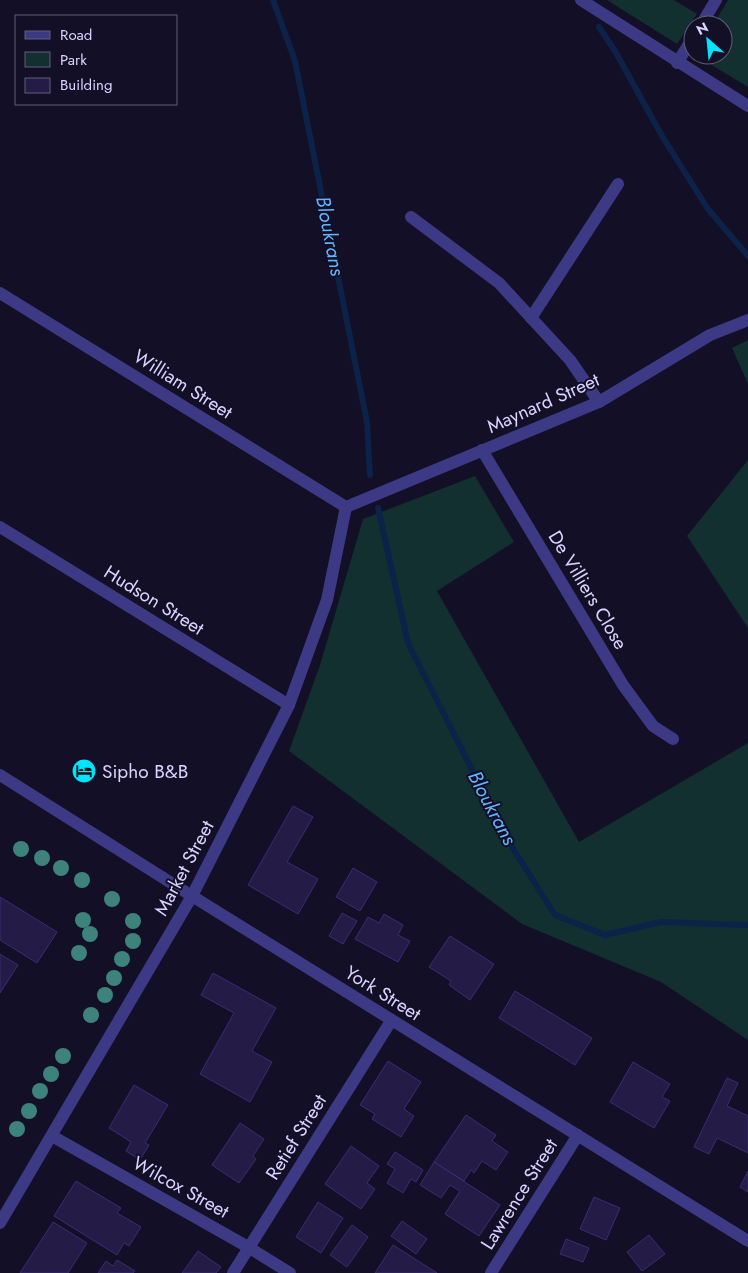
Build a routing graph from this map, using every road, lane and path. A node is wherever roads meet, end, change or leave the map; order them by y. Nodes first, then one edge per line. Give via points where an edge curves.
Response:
1 (582, 0) edge
2 (716, 0) edge
3 (707, 15) edge
4 (683, 55) edge
5 (678, 63) junction
6 (748, 106) edge
7 (618, 184) dead end
8 (412, 217) dead end
9 (0, 293) edge
10 (531, 318) junction
11 (748, 320) edge
12 (599, 402) junction
13 (482, 450) junction
14 (346, 507) junction
15 (0, 527) edge
16 (289, 705) junction
17 (673, 739) dead end
18 (0, 775) edge
19 (192, 896) junction
20 (391, 1021) junction
21 (578, 1135) junction
22 (52, 1136) junction
23 (0, 1223) edge
24 (748, 1241) edge
25 (248, 1247) junction
26 (232, 1273) edge
27 (290, 1273) edge
28 (491, 1273) edge

1 - 5 street
2 - 3 street
4 - 5 street
5 - 6 street
7 - 10 street
8 - 10 street via 499,283
9 - 14 street, William Street
10 - 12 street via 570,360
11 - 12 street, Maynard Street via 710,335
12 - 13 street, Maynard Street
13 - 14 street, Maynard Street
13 - 17 street, De Villiers Close via 623,686 653,726
14 - 16 street, Market Street via 326,600
15 - 16 street, Hudson Street
16 - 19 street, Market Street
18 - 19 street, York Street
19 - 20 street, York Street
19 - 22 street, Market Street
20 - 21 street, York Street
20 - 25 street, Retief Street
21 - 24 street, York Street
21 - 28 street, Lawrence Street
22 - 23 street, Market Street
22 - 25 street, Wilcox Street
25 - 26 street, Retief Street
25 - 27 street, Wilcox Street

